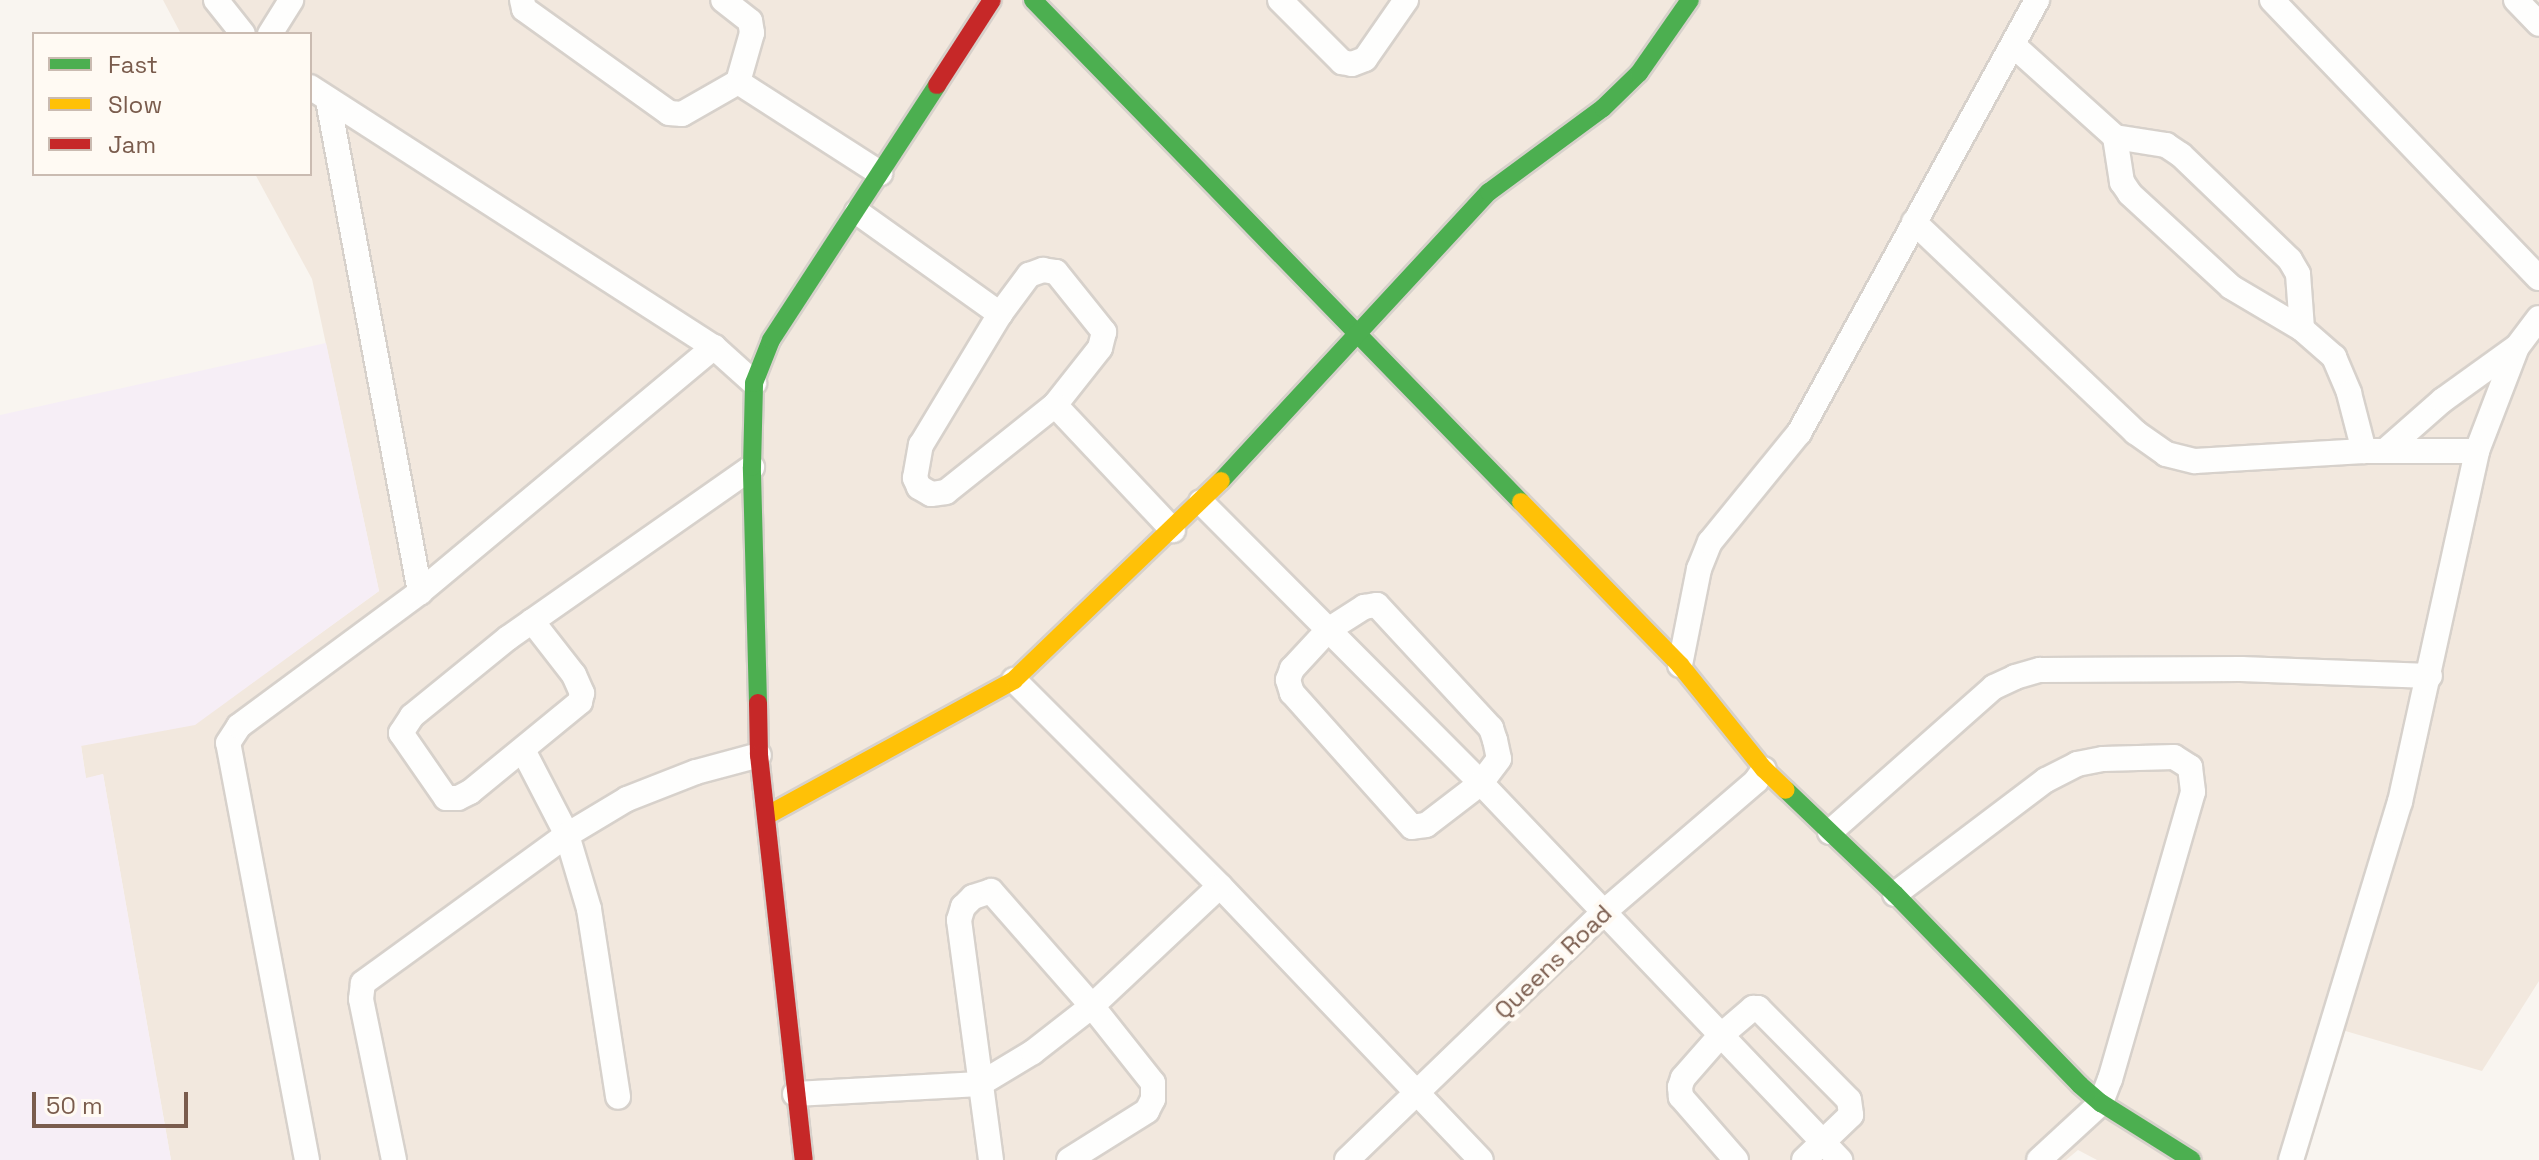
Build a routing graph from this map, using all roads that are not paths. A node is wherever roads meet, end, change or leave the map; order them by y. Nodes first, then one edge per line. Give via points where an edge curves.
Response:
1 (216, 0) edge
2 (291, 0) edge
3 (522, 0) edge
4 (723, 0) edge
5 (992, 0) edge
6 (1033, 0) edge
7 (1280, 0) edge
8 (1406, 0) edge
9 (1690, 0) edge
10 (2037, 0) edge
11 (2516, 0) edge
12 (2281, 3) edge
13 (2539, 24) edge
14 (241, 32) edge
15 (271, 32) edge
16 (2013, 45) junction
17 (738, 82) junction
18 (319, 94) edge
19 (2115, 137) junction
20 (880, 173) junction
21 (857, 212) junction
22 (1914, 222) junction
23 (2539, 278) edge
24 (1000, 314) junction
25 (2539, 318) edge
26 (2302, 329) junction
27 (1360, 334) junction
28 (714, 347) junction
29 (2517, 347) junction
30 (754, 383) junction
31 (1055, 405) junction
32 (2375, 450) junction
33 (2477, 451) junction
34 (752, 467) junction
35 (1201, 502) junction
36 (1173, 530) junction
37 (420, 592) junction
38 (532, 621) junction
39 (1328, 630) junction
40 (1680, 665) junction
41 (2430, 676) junction
42 (1014, 680) junction
43 (523, 750) junction
44 (759, 755) junction
45 (1764, 769) junction
46 (1481, 783) junction
47 (766, 816) junction
48 (1830, 832) junction
49 (567, 835) junction
50 (1220, 886) junction
51 (1895, 894) junction
52 (1605, 911) junction
53 (1092, 1006) junction
54 (1719, 1037) junction
55 (980, 1084) junction
56 (1416, 1093) junction
57 (795, 1094) junction
58 (618, 1097) dead end
59 (2101, 1103) junction
60 (1832, 1152) edge
61 (307, 1160) edge
62 (394, 1160) edge
63 (804, 1160) edge
64 (991, 1160) edge
65 (1069, 1160) edge
66 (1347, 1160) edge
67 (1481, 1160) edge
68 (1736, 1160) edge
69 (1804, 1160) edge
70 (2039, 1160) edge
71 (2192, 1160) edge
72 (2291, 1160) edge

1 - 14 street
2 - 15 street
3 - 17 street via 524,9 669,113 682,114
4 - 17 street via 750,21 752,33
5 - 20 street
6 - 27 street
7 - 8 street via 1342,62 1352,64 1365,59
9 - 27 street via 1639,73 1603,108 1489,192
10 - 16 street
11 - 13 street
12 - 23 street
16 - 19 street
16 - 22 street
17 - 20 street
18 - 28 street
18 - 37 street
19 - 26 street via 2122,182 2130,194 2231,287
19 - 26 street via 2166,145 2181,155 2290,260 2298,274
20 - 21 street
21 - 24 street
21 - 30 street via 771,340
22 - 32 street via 2135,432 2166,454 2195,461
22 - 40 street via 1799,433 1710,542 1699,569
24 - 31 street via 1029,275 1056,272 1104,332 1100,348
24 - 31 street via 921,445 915,478 919,487 931,494 946,492
25 - 29 street
26 - 32 street via 2341,368
27 - 35 street
27 - 40 street
28 - 30 street
28 - 37 street
29 - 32 street
29 - 33 street
30 - 34 street
31 - 36 street
32 - 33 street
33 - 41 street
34 - 38 street
34 - 44 street
35 - 36 street
35 - 39 street
36 - 42 street
37 - 61 street via 239,726 228,743
38 - 43 street via 582,693 574,708
38 - 43 street via 412,716 401,733 446,798 470,792
39 - 46 street
39 - 46 street via 1364,607 1377,605 1491,728 1499,759
39 - 46 street via 1292,669 1292,693 1412,827 1426,825
40 - 45 street
41 - 48 street via 2241,669 2040,670 1994,687
41 - 72 street via 2400,802
42 - 47 street
42 - 50 street
43 - 49 street
44 - 47 street
44 - 49 street via 627,799
45 - 48 street
45 - 52 street, Queens Road
46 - 52 street
47 - 57 street
48 - 51 street
49 - 58 street via 589,909
49 - 62 street via 363,983 361,999
50 - 53 street
50 - 56 street
51 - 59 street
51 - 59 street via 2060,772 2103,759 2184,760 2194,779 2193,792 2121,1050
52 - 54 street
52 - 56 street, Queens Road
53 - 55 street via 1033,1052
53 - 55 street via 991,891 973,897 959,920
53 - 65 street via 1153,1083 1153,1099 1147,1111
54 - 60 street
54 - 60 street via 1758,1008 1849,1100 1851,1115
54 - 68 street via 1683,1078 1681,1097
55 - 57 street
55 - 64 street
56 - 66 street, Queens Road
56 - 67 street
57 - 63 street
59 - 70 street
59 - 71 street
60 - 69 street

